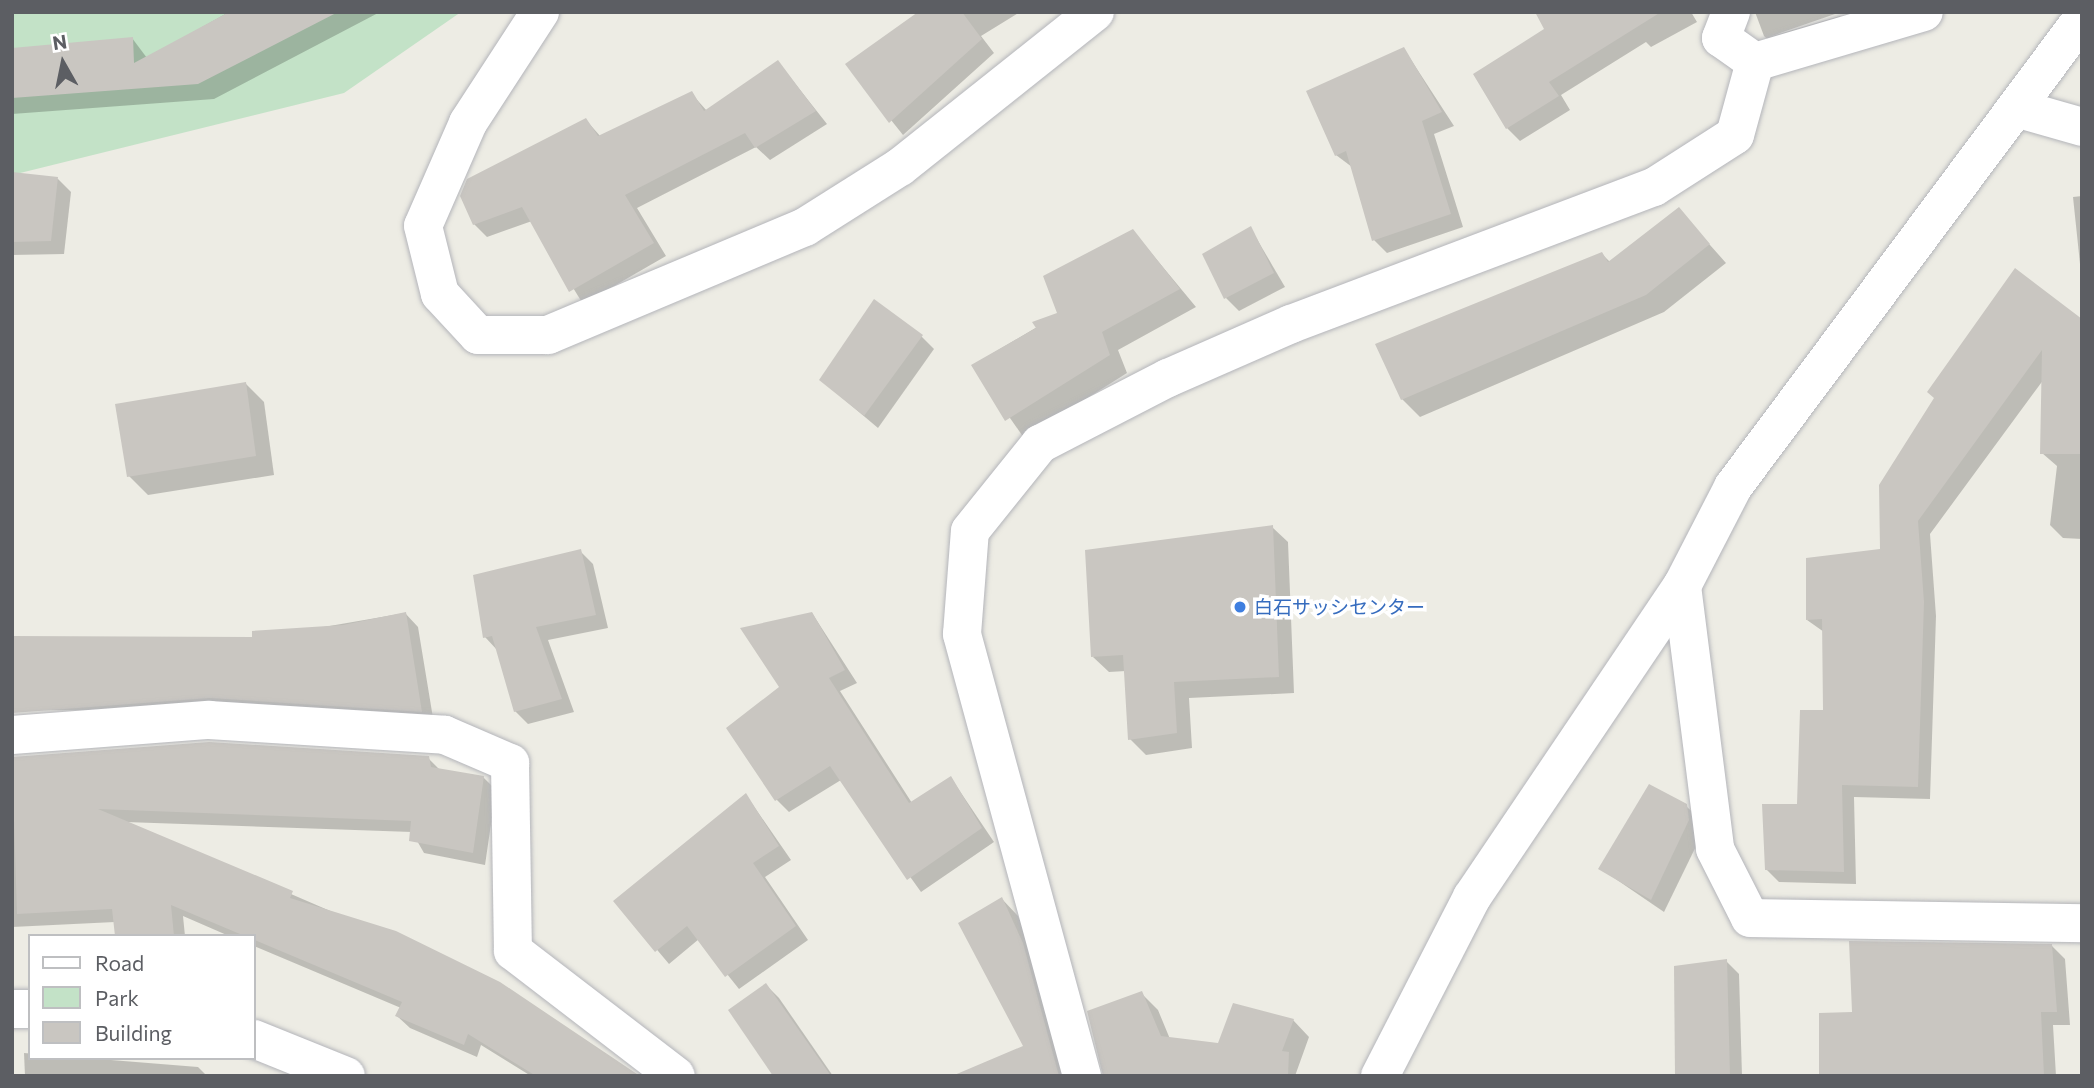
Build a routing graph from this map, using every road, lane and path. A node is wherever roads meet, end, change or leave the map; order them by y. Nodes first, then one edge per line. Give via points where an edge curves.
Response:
1 (540, 12) edge
2 (1095, 12) edge
3 (1731, 12) edge
4 (1924, 12) edge
5 (2058, 12) edge
6 (2082, 19) edge
7 (1755, 62) junction
8 (2019, 109) junction
9 (2082, 127) edge
10 (1682, 586) junction
11 (12, 735) edge
12 (2082, 923) edge
13 (256, 1040) edge
14 (345, 1076) edge
15 (676, 1076) edge
16 (1082, 1076) edge
17 (1380, 1076) edge

1 - 2 street via 468,123 423,226 440,293 478,335 548,335 805,226 900,167
3 - 7 street via 1721,38
4 - 7 street
5 - 6 street
6 - 8 street
7 - 16 street via 1735,135 1654,187 1291,324 1168,378 1040,444 970,531 962,634
8 - 9 street
8 - 10 street via 1733,488
10 - 12 street via 1716,849 1750,918
10 - 17 street via 1472,897
11 - 15 street via 209,720 445,735 510,763 513,951
13 - 14 street

